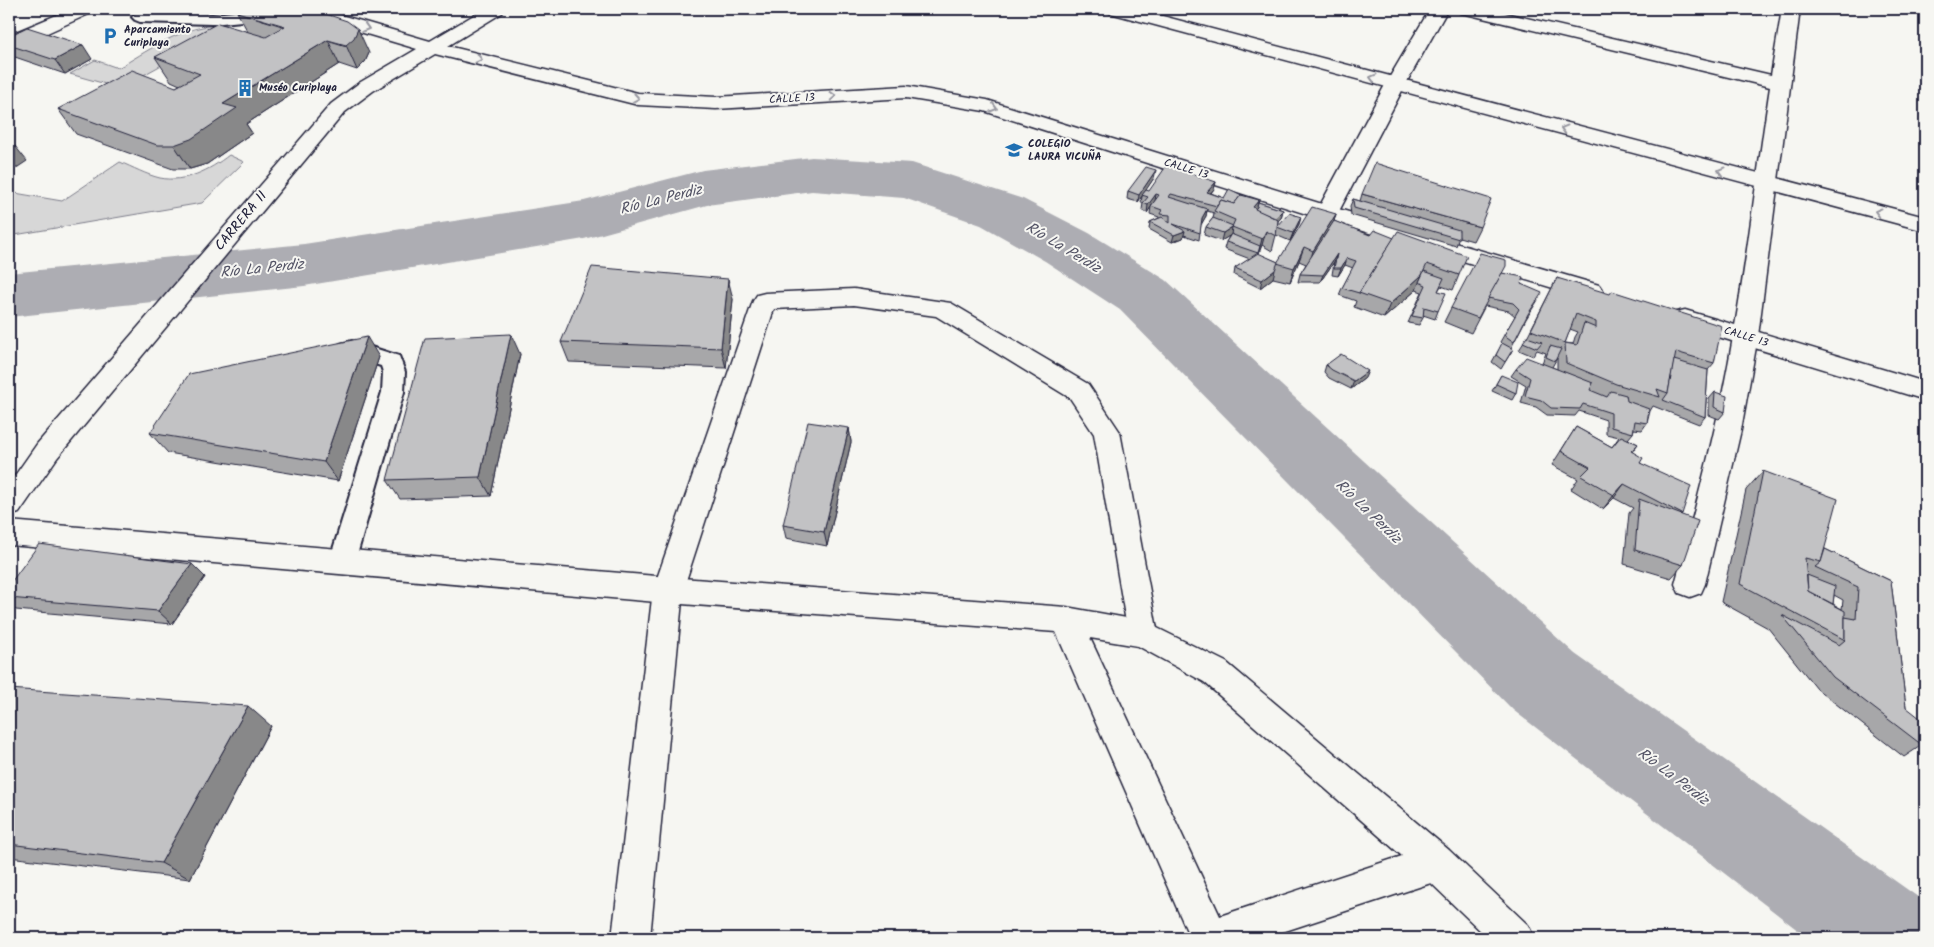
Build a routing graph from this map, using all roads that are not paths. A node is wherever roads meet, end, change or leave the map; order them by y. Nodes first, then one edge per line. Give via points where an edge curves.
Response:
1 (85, 9) edge
2 (303, 9) edge
3 (496, 9) edge
4 (1116, 9) edge
5 (1438, 9) edge
6 (1466, 9) edge
7 (1791, 9) edge
8 (140, 17) dead end
9 (9, 41) edge
10 (431, 47) junction
11 (1779, 82) junction
12 (1395, 84) junction
13 (1767, 184) junction
14 (1328, 213) junction
15 (1925, 224) edge
16 (1616, 298) edge
17 (1662, 312) edge
18 (1746, 336) junction
19 (325, 352) edge
20 (1925, 391) edge
21 (10, 524) edge
22 (342, 562) junction
23 (1690, 584) dead end
24 (668, 590) junction
25 (1066, 620) junction
26 (1143, 634) junction
27 (1436, 862) junction
28 (631, 938) edge
29 (1210, 938) edge
30 (1515, 938) edge

1 - 9 street
2 - 8 lane via 212,19
2 -> 10 street, CALLE 13
3 - 10 street, CARRERA 11
12 -> 4 street
5 - 12 street
6 - 11 street
7 - 11 street
10 -> 14 street, CALLE 13 via 638,99 716,103 906,92 987,106
10 - 21 street, CARRERA 11 via 366,86 338,108 318,130 47,451
11 - 13 street
13 -> 12 street
12 - 14 street
15 -> 13 street
13 - 18 street
14 - 16 street, CALLE 13
17 - 18 street, CALLE 13
18 - 20 street, CALLE 13
18 - 23 street via 1729,430
19 - 22 lane via 352,349 391,360 394,372 393,392
21 - 22 street
22 - 24 street
24 - 25 street
24 - 26 street via 765,301 854,297 942,309 1078,391 1107,432
24 - 28 street
25 - 26 street
25 - 29 street
26 - 27 street via 1215,672
27 - 29 street
27 - 30 street

